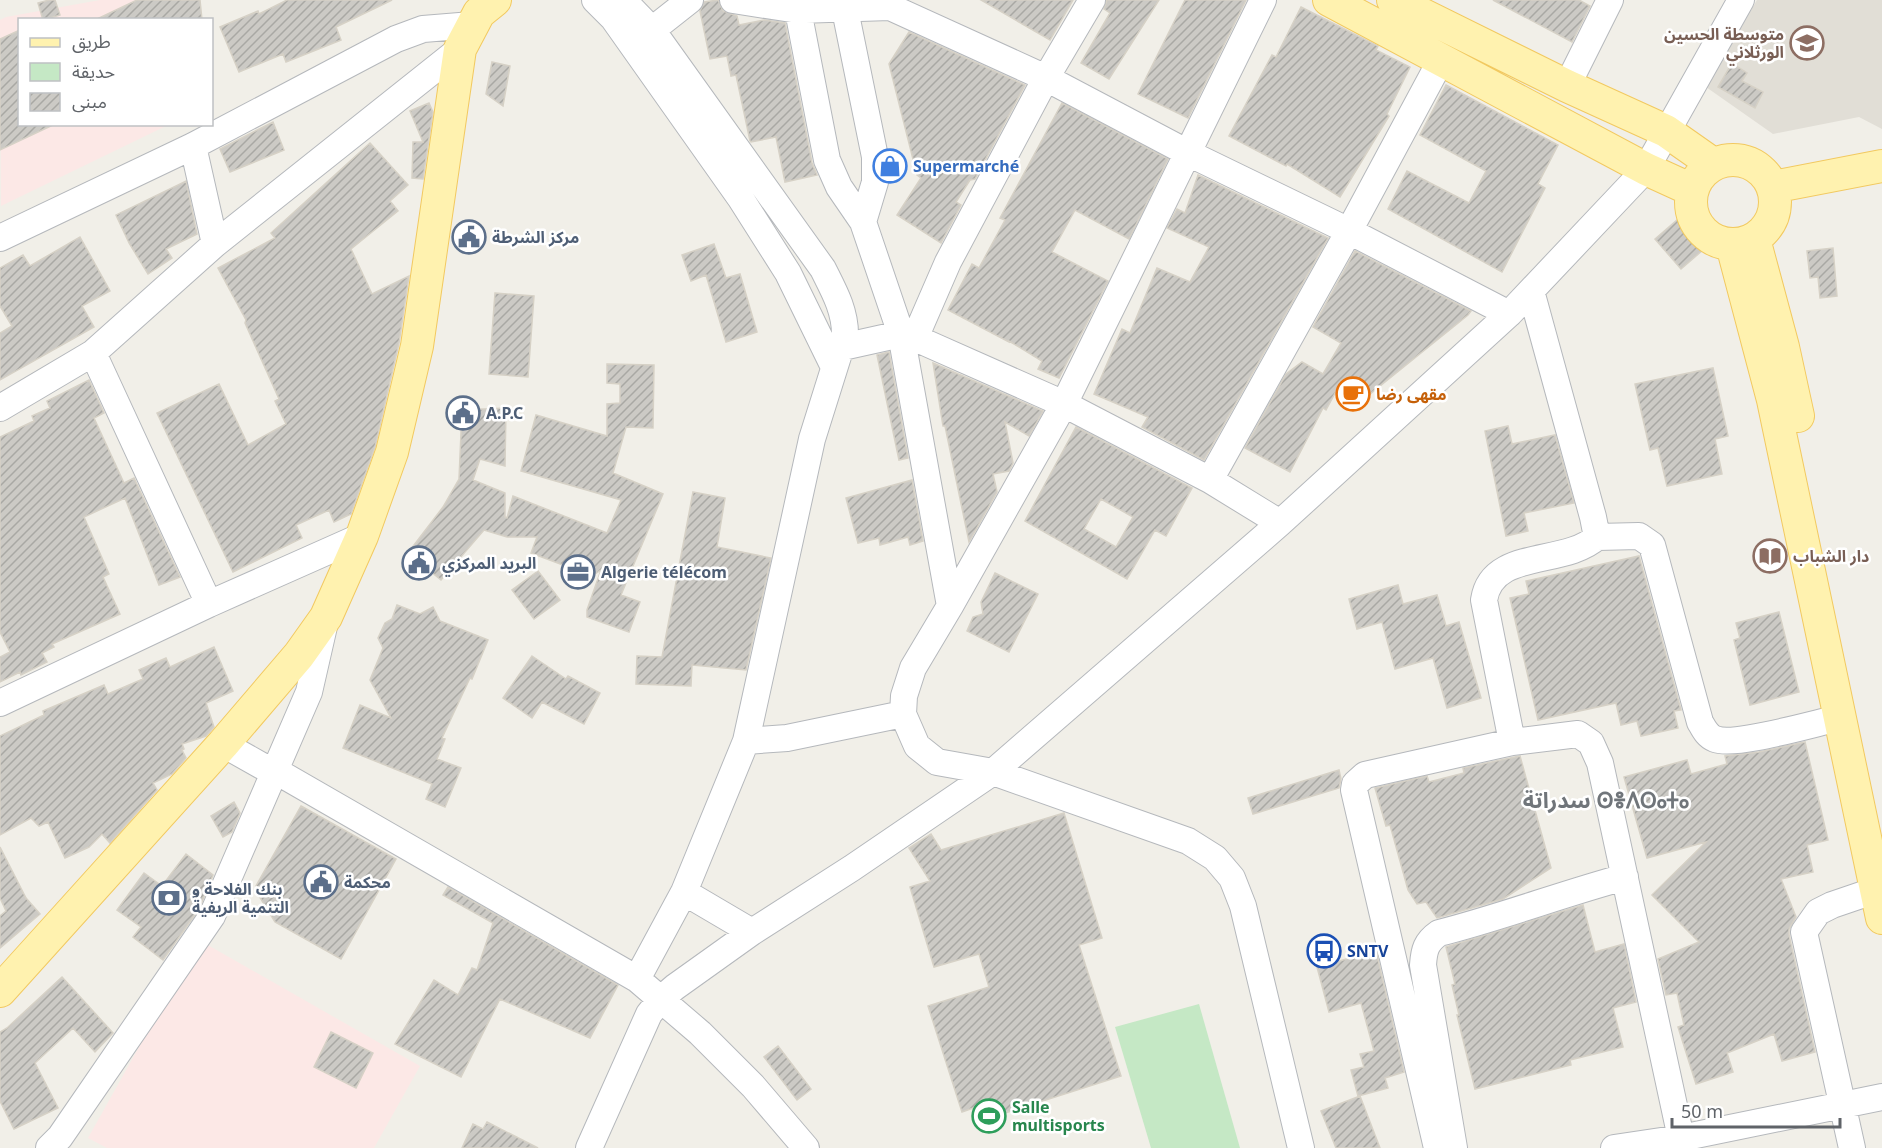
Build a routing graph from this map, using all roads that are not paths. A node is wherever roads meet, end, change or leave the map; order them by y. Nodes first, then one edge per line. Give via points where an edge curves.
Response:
1 (495, 0) edge
2 (595, 0) edge
3 (623, 0) edge
4 (690, 0) edge
5 (734, 0) edge
6 (1092, 0) edge
7 (1263, 0) edge
8 (1329, 0) edge
9 (1394, 0) edge
10 (1610, 0) edge
11 (1741, 0) edge
12 (843, 4) edge
13 (892, 4) edge
14 (797, 5) edge
15 (652, 30) junction
16 (466, 37) junction
17 (1441, 60) junction
18 (1047, 78) junction
19 (1567, 86) junction
20 (1666, 131) junction
21 (193, 146) junction
22 (1188, 153) junction
23 (1713, 164) junction
24 (1882, 166) edge
25 (1646, 169) junction
26 (1773, 187) junction
27 (1692, 190) junction
28 (863, 222) junction
29 (1349, 231) junction
30 (0, 236) edge
31 (1743, 242) junction
32 (216, 244) junction
33 (1531, 291) junction
34 (1509, 314) junction
35 (908, 336) junction
36 (93, 353) junction
37 (834, 355) junction
38 (1064, 404) junction
39 (0, 408) edge
40 (1210, 480) junction
41 (1280, 523) junction
42 (362, 536) junction
43 (1597, 537) junction
44 (209, 604) junction
45 (950, 606) junction
46 (326, 617) junction
47 (0, 703) edge
48 (903, 714) junction
49 (1840, 717) junction
50 (746, 741) junction
51 (1512, 742) junction
52 (223, 744) junction
53 (276, 771) junction
54 (993, 772) junction
55 (1882, 816) edge
56 (1625, 878) junction
57 (684, 892) junction
58 (1879, 904) edge
59 (752, 932) junction
60 (637, 979) junction
61 (0, 991) edge
62 (661, 999) junction
63 (1882, 1097) edge
64 (1844, 1104) junction
65 (1682, 1138) junction
66 (61, 1144) edge
67 (1629, 1147) edge
68 (589, 1148) edge
69 (806, 1148) edge
70 (1301, 1148) edge
71 (1437, 1148) edge
72 (1454, 1148) edge
73 (1852, 1148) edge

1 - 16 main road via 479,14
2 - 37 street via 613,18 741,199
3 - 15 street
4 - 15 street
5 - 14 street
6 - 18 street
7 - 22 street
8 - 17 main road
9 - 19 main road
10 - 19 street
11 - 20 street
12 - 13 street
12 - 14 street
12 - 28 street via 875,157 875,182
13 - 18 street
14 - 28 street via 827,160 839,187
15 - 37 street via 823,269 845,317 845,334
16 - 21 street via 423,29 396,39
16 - 32 street
16 - 42 main road via 417,346 392,452
17 - 25 main road
17 - 29 street
18 - 22 street
18 - 35 street
19 - 20 main road
20 - 23 main road
20 - 25 street
21 - 30 street
21 - 32 street
22 - 29 street
22 - 38 street
23 - 26 main road via 1741,160 1755,165
23 - 27 main road via 1700,175
24 - 26 main road
25 - 27 main road
25 - 33 street
26 - 31 main road via 1776,202 1766,230
27 - 31 main road via 1695,221 1704,233 1717,242
28 - 35 street
29 - 34 street
29 - 40 street
31 - 49 main road
31 - 55 main road via 1783,347
32 - 36 street
33 - 34 street
33 - 43 street
34 - 41 street
35 - 37 street
35 - 38 street
35 - 45 street
36 - 39 street
36 - 44 street
37 - 50 street
38 - 40 street
38 - 45 street
40 - 41 street
41 - 54 street
42 - 44 street
42 - 46 main road
43 - 49 street via 1638,536 1652,545 1700,722 1712,738 1735,742
43 - 51 street via 1567,553 1505,567 1490,579 1485,589
44 - 47 street
45 - 48 street via 913,668
46 - 52 main road
46 - 53 street via 309,692
48 - 50 street via 787,738
48 - 54 street via 917,746 937,762
49 - 58 main road
50 - 57 street
51 - 56 street via 1578,734 1591,743 1600,763
51 - 71 street via 1365,776 1355,784
52 - 53 street
52 - 61 main road
53 - 60 street
53 - 66 street via 212,916
54 - 59 street
54 - 70 street via 1188,841 1215,858 1232,878 1243,906
56 - 65 street
56 - 72 street via 1563,894 1430,939 1423,965
57 - 59 street
57 - 60 street
58 - 64 street via 1832,904 1818,912 1804,932
59 - 62 street
60 - 62 street
62 - 68 street via 649,1014
62 - 69 street via 753,1086
63 - 64 street
64 - 65 street
64 - 73 street
65 - 67 street

